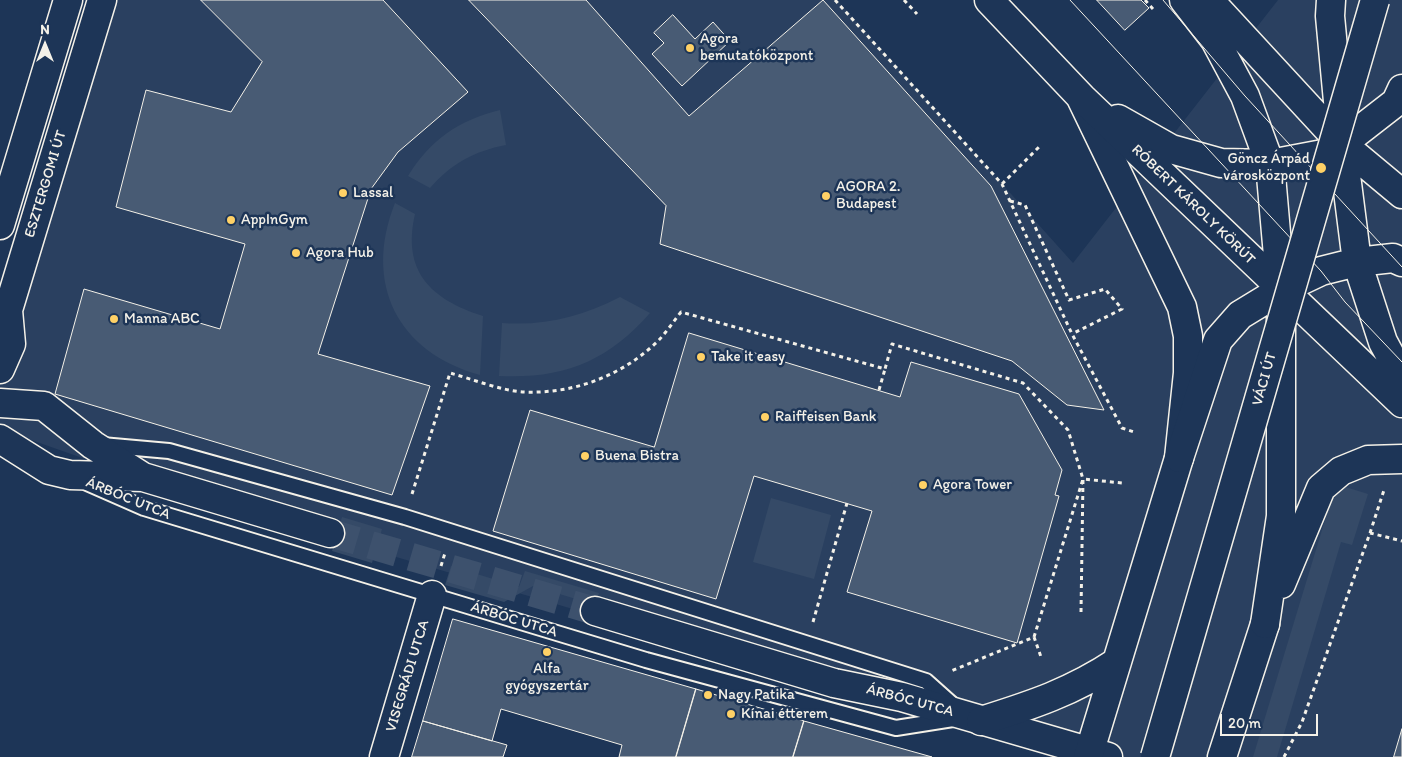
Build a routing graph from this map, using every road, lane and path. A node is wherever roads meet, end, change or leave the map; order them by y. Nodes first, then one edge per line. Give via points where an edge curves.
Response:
1 (68, 0) edge
2 (102, 0) edge
3 (835, 0) edge
4 (904, 0) edge
5 (989, 0) edge
6 (1145, 0) edge
7 (1184, 0) edge
8 (1209, 0) edge
9 (1331, 0) edge
10 (1375, 0) edge
11 (917, 14) dead end
12 (1158, 14) dead end
13 (1402, 89) edge
14 (1082, 98) junction
15 (1342, 144) junction
16 (1041, 145) dead end
17 (1270, 164) junction
18 (1002, 184) junction
19 (1402, 194) edge
20 (1010, 201) junction
21 (0, 225) edge
22 (1357, 262) junction
23 (1402, 262) edge
24 (1282, 290) junction
25 (1072, 334) junction
26 (0, 369) edge
27 (885, 369) junction
28 (1402, 377) edge
29 (879, 390) dead end
30 (0, 403) edge
31 (1402, 403) edge
32 (1134, 432) dead end
33 (0, 439) edge
34 (93, 445) junction
35 (1179, 458) junction
36 (1402, 459) edge
37 (70, 475) junction
38 (142, 477) junction
39 (1083, 479) junction
40 (1122, 483) dead end
41 (1385, 487) dead end
42 (410, 502) dead end
43 (848, 503) dead end
44 (451, 532) junction
45 (330, 533) tunnel mouth
46 (1370, 533) junction
47 (1402, 541) edge
48 (432, 596) junction
49 (594, 611) tunnel mouth
50 (1081, 612) dead end
51 (1265, 624) junction
52 (1034, 637) junction
53 (807, 644) junction
54 (1041, 657) dead end
55 (1117, 662) junction
56 (926, 681) junction
57 (973, 719) junction
58 (1095, 755) edge
59 (384, 757) edge
60 (1155, 757) edge
61 (1222, 757) edge
62 (1284, 757) edge

1 - 21 main road
2 - 26 main road, ESZTERGOMI ÚT via 8,310 11,344
3 - 18 path
4 - 11 path
5 - 14 main road, RÓBERT KÁROLY KÖRÚT
6 - 12 path
7 - 17 main road via 1215,40 1246,96
8 - 15 main road
9 - 15 main road
10 - 60 main road, VÁCI ÚT, bridge
13 - 15 main road via 1396,102
14 - 17 main road via 1171,149 1221,163
14 - 24 main road, RÓBERT KÁROLY KÖRÚT
14 - 35 main road via 1182,306 1188,336 1188,373
15 - 17 main road via 1323,154
15 - 19 main road
15 - 22 main road
16 - 18 path
17 - 24 main road
18 - 20 path
20 - 25 path
20 - 25 path via 1025,205 1069,300 1105,289 1122,309
22 - 23 main road via 1393,258
22 - 24 main road via 1321,271
22 - 28 main road via 1383,342
24 - 31 main road, RÓBERT KÁROLY KÖRÚT
24 - 35 main road via 1240,315 1218,340
24 - 51 main road via 1281,516
25 - 32 path via 1122,428
27 - 29 path
27 - 39 path via 892,344 1023,384 1068,430
27 - 42 path via 681,312 658,341 629,365 596,381 560,390 522,392 450,373
30 - 34 main road, ÁRBÓC UTCA via 44,406
33 - 37 main road, ÁRBÓC UTCA via 49,470
34 - 38 main road, ÁRBÓC UTCA
34 - 44 lane, ÁRBÓC UTCA via 169,451
35 - 55 main road
36 - 51 main road via 1368,460 1341,471 1321,488
37 - 38 main road, ÁRBÓC UTCA
37 - 48 lane, ÁRBÓC UTCA via 144,508
38 - 45 main road, ÁRBÓC UTCA
39 - 40 path
39 - 50 path
39 - 52 path
41 - 46 path
43 - 53 path
44 - 48 path
44 - 53 lane, ÁRBÓC UTCA
46 - 47 path
46 - 62 path via 1302,722
48 - 57 lane, ÁRBÓC UTCA via 646,660 896,728
48 - 59 main road, VISEGRÁDI UTCA
49 - 57 main road, ÁRBÓC UTCA via 834,683 902,697
51 - 61 main road
52 - 54 path
52 - 56 path
53 - 56 lane, ÁRBÓC UTCA
55 - 57 main road via 1059,695
55 - 58 main road
56 - 57 lane, ÁRBÓC UTCA
57 - 58 main road, ÁRBÓC UTCA

